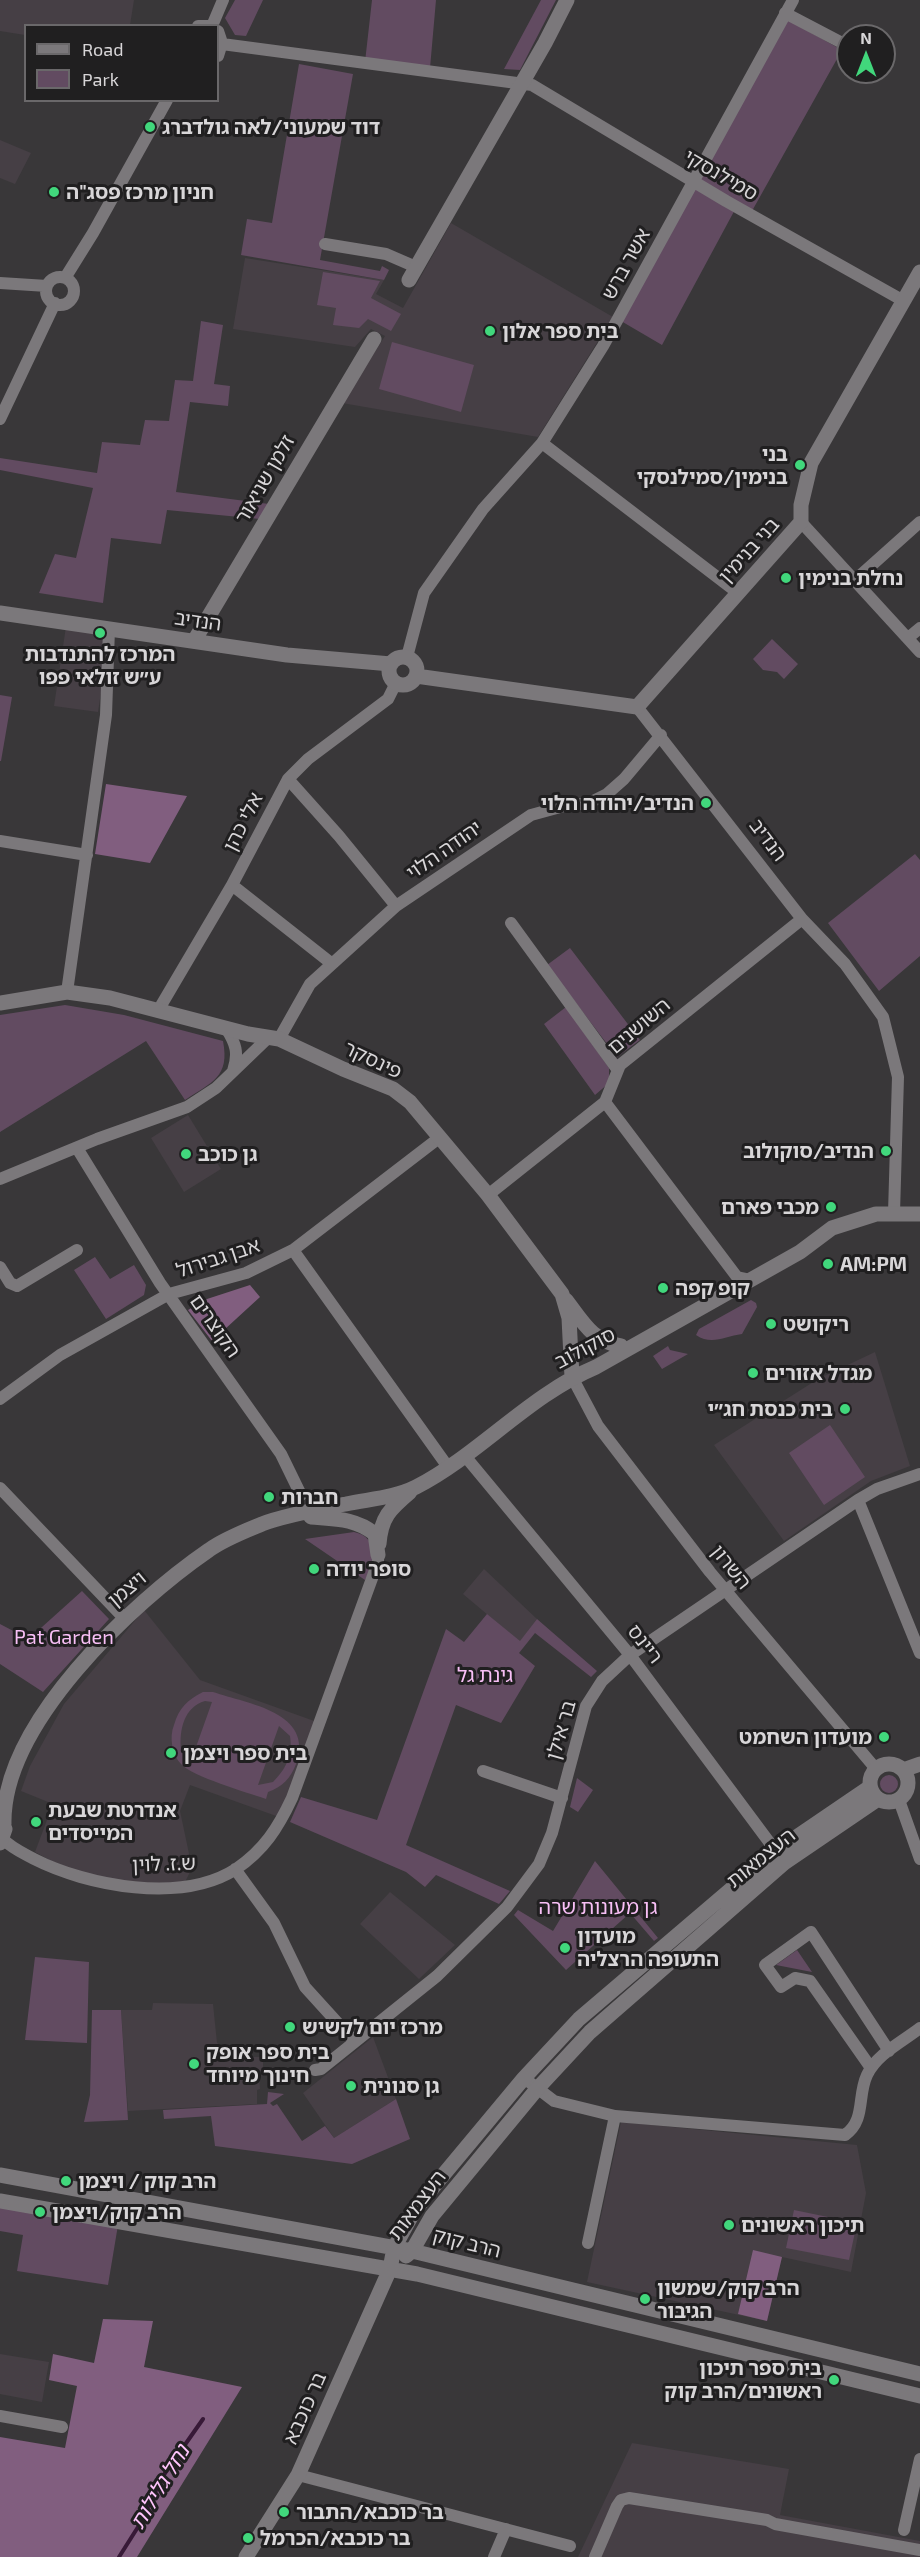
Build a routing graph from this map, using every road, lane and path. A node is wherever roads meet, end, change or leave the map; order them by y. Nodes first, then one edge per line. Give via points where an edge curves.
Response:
1 (223, 0) edge
2 (567, 0) edge
3 (793, 0) edge
4 (785, 13) junction
5 (212, 24) edge
6 (836, 40) edge
7 (220, 50) edge
8 (521, 84) junction
9 (166, 102) edge
10 (693, 182) junction
11 (325, 244) dead end
12 (920, 272) edge
13 (412, 274) joint
14 (65, 278) junction
15 (0, 283) edge
16 (47, 286) junction
17 (902, 300) junction
18 (55, 303) junction
19 (374, 339) dead end
20 (0, 419) edge
21 (542, 443) junction
22 (801, 522) junction
23 (920, 522) edge
24 (854, 581) junction
25 (738, 593) junction
26 (0, 613) edge
27 (920, 628) edge
28 (110, 629) junction
29 (908, 638) junction
30 (194, 641) junction
31 (920, 652) edge
32 (406, 657) junction
33 (391, 664) junction
34 (416, 676) junction
35 (396, 683) junction
36 (637, 707) junction
37 (661, 735) junction
38 (288, 779) junction
39 (0, 841) edge
40 (87, 855) junction
41 (232, 885) junction
42 (396, 906) junction
43 (802, 919) junction
44 (511, 923) dead end
45 (331, 963) junction
46 (67, 992) junction
47 (0, 1003) edge
48 (159, 1009) junction
49 (226, 1028) junction
50 (274, 1038) junction
51 (621, 1065) junction
52 (233, 1072) junction
53 (605, 1102) junction
54 (439, 1138) junction
55 (77, 1148) junction
56 (0, 1179) edge
57 (488, 1195) junction
58 (920, 1209) edge
59 (894, 1211) junction
60 (920, 1214) edge
61 (77, 1250) dead end
62 (293, 1250) junction
63 (0, 1267) edge
64 (744, 1279) junction
65 (169, 1294) junction
66 (562, 1294) junction
67 (621, 1346) junction
68 (572, 1374) junction
69 (550, 1392) joint
70 (0, 1399) edge
71 (465, 1456) junction
72 (448, 1467) junction
73 (920, 1474) edge
74 (0, 1488) edge
75 (414, 1488) junction
76 (301, 1495) dead end
77 (858, 1500) junction
78 (292, 1516) junction
79 (378, 1555) junction
80 (725, 1591) junction
81 (124, 1618) junction
82 (920, 1653) edge
83 (630, 1655) junction
84 (920, 1764) edge
85 (876, 1769) junction
86 (483, 1771) dead end
87 (11, 1774) junction
88 (910, 1778) edge
89 (0, 1790) edge
90 (874, 1793) junction
91 (562, 1798) junction
92 (899, 1800) junction
93 (2, 1831) edge
94 (780, 1857) junction
95 (920, 1859) edge
96 (235, 1869) junction
97 (920, 2028) edge
98 (354, 2041) junction
99 (889, 2051) junction
100 (871, 2068) junction
101 (315, 2070) dead end
102 (524, 2078) junction
103 (537, 2089) junction
104 (615, 2116) junction
105 (0, 2175) edge
106 (0, 2201) edge
107 (432, 2216) junction
108 (588, 2243) dead end
109 (394, 2248) junction
110 (412, 2251) junction
111 (444, 2259) junction
112 (390, 2269) junction
113 (920, 2374) edge
114 (917, 2396) edge
115 (0, 2416) edge
116 (62, 2427) dead end
117 (920, 2459) edge
118 (298, 2475) junction
119 (506, 2529) junction
120 (904, 2530) dead end
121 (570, 2546) dead end
122 (913, 2552) edge
123 (246, 2557) edge
124 (494, 2557) edge
125 (596, 2557) edge

1 - 5 street
2 - 8 street
3 - 4 street, אשר ברש
4 - 6 street
4 - 10 street, אשר ברש
7 - 8 street, סמילנסקי
8 - 10 street, סמילנסקי via 532,85
8 - 13 street
9 - 14 street
10 - 17 street, סמילנסקי
10 - 21 street, אשר ברש via 603,346
11 - 13 street via 386,254
12 - 17 street, בני בנימין
14 - 16 street via 54,278
14 - 18 street via 73,288 72,297 66,303
15 - 16 street
16 - 18 street via 48,297
17 - 22 street, בני בנימין via 811,463
18 - 20 street
19 - 30 street, זלמן שניאור
21 - 25 street
21 - 32 street, אשר ברש via 483,509 424,593
22 - 24 street
22 - 25 street, בני בנימין
23 - 24 street
24 - 29 street
25 - 36 street, בני בנימין
26 - 28 street, הנדיב
27 - 29 street
28 - 30 street, הנדיב
28 - 40 street via 106,715
29 - 31 street
30 - 33 street, הנדיב via 287,655
32 - 33 street via 396,658
32 - 34 street via 416,665
33 - 35 street via 389,674
34 - 35 street via 407,684
34 - 36 street
35 - 38 street, אלי כהן via 388,699 308,759
36 - 37 street, הנדיב
37 - 42 street, יהודה הלוי via 607,794 588,803 531,815
37 - 43 street, הנדיב
38 - 41 street, אלי כהן
38 - 42 street
39 - 40 street
40 - 46 street
41 - 45 street
41 - 48 street, אלי כהן
42 - 45 street, יהודה הלוי
43 - 51 street, השושנים
43 - 59 street, הנדיב via 845,964 883,1017 898,1077
44 - 51 street
45 - 50 street, יהודה הלוי via 310,984
46 - 47 street, פינסקר
46 - 48 street, פינסקר
48 - 49 street, פינסקר
49 - 50 street, פינסקר
49 - 52 street via 238,1052
50 - 52 street, יהודה הלוי
50 - 54 street, פינסקר via 393,1089 410,1102
51 - 53 street, השושנים
52 - 55 street, יהודה הלוי via 187,1107
53 - 57 street
53 - 64 street
54 - 57 street, פינסקר
54 - 62 street, אבן גבירול
55 - 56 street, יהודה הלוי
55 - 65 street, הקוצרים
57 - 66 street, פינסקר
58 - 59 street, סוקולוב
59 - 60 street, סוקולוב
59 - 64 street, סוקולוב via 854,1214 820,1227
61 - 63 street via 17,1286 10,1283
62 - 65 street, אבן גבירול via 246,1273
62 - 72 street
64 - 67 street, סוקולוב
64 - 68 street, סוקולוב via 596,1366
65 - 70 street, אבן גבירול via 60,1355
65 - 76 street, הקוצרים via 281,1454
66 - 67 street via 593,1335 607,1344
66 - 68 street, פינסקר via 569,1318
67 - 68 street, סוקולוב
68 - 69 street, סוקולוב
68 - 80 street, השרון via 598,1426
69 - 71 street, ויצמן
71 - 72 street, ויצמן
71 - 83 street, ריינס
72 - 75 street, ויצמן
73 - 77 street, בר אילן
74 - 81 street
75 - 78 street, ויצמן
75 - 79 street, ויצמן via 390,1509 382,1522
77 - 80 street, בר אילן
77 - 82 street
78 - 79 street, ויצמן via 352,1520 364,1525 375,1534
78 - 81 street, ויצמן via 263,1524 210,1548
79 - 96 street, ש.ז. לוין via 278,1829
80 - 83 street, בר אילן
80 - 85 street, השרון
81 - 87 street, ויצמן via 56,1695
83 - 91 street, בר אילן via 602,1681 586,1706
83 - 94 street, ריינס
84 - 88 street
85 - 88 street via 893,1765
85 - 90 street via 871,1777
86 - 91 street
87 - 89 street, ויצמן
87 - 93 street, ויצמן
88 - 92 street
90 - 92 street via 889,1803
90 - 94 street, העצמאות
91 - 98 street, בר אילן via 538,1864 507,1907 437,1976
92 - 95 street
93 - 96 street, ש.ז. לוין via 14,1848 54,1869 115,1884 174,1887 205,1883
94 - 102 street, העצמאות via 579,2019
94 - 103 street, העצמאות via 590,2032
96 - 98 street via 274,1923 305,1987
97 - 99 street
98 - 101 street, בר אילן
99 - 100 street
99 - 100 street via 811,1932 765,1965 782,1987 795,1978 810,1981
100 - 104 street via 864,2082 857,2123 845,2135
102 - 103 street
102 - 109 street, העצמאות via 413,2213
103 - 104 street via 554,2101
103 - 107 street, העצמאות
104 - 108 street
105 - 109 street, הרב קוק
106 - 112 street, הרב קוק
107 - 110 street, העצמאות
107 - 111 street via 429,2243
109 - 110 street, הרב קוק
109 - 112 street, העצמאות
110 - 111 street, הרב קוק
110 - 112 street, העצמאות
111 - 113 street, הרב קוק
112 - 114 street, הרב קוק
112 - 118 street, בר כוכבא
115 - 116 street
117 - 120 street
118 - 119 street
118 - 123 street, בר כוכבא
119 - 121 street
119 - 124 street
122 - 125 street via 767,2520 629,2498 617,2506

